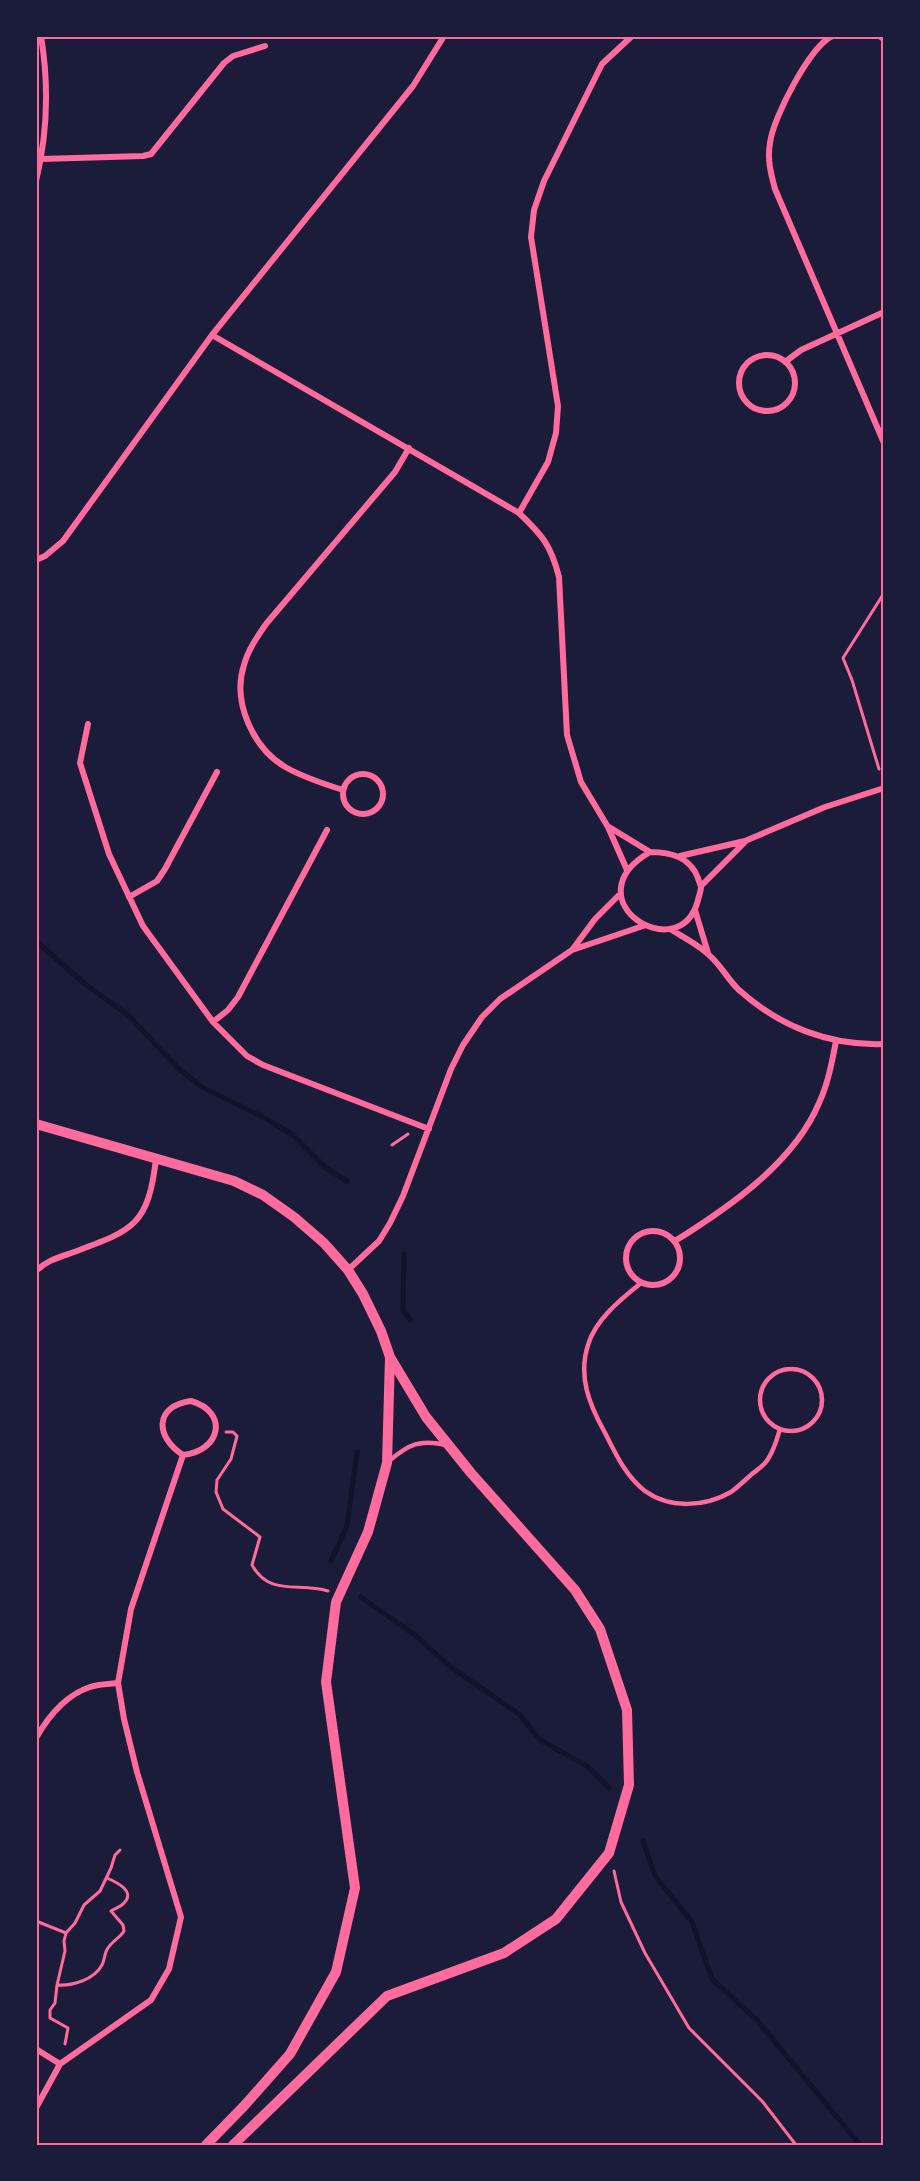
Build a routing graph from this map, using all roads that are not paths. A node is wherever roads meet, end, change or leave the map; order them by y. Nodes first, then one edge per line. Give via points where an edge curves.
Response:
1 (40, 36) edge
2 (444, 36) edge
3 (632, 36) edge
4 (832, 36) edge
5 (879, 36) edge
6 (884, 39) edge
7 (265, 46) dead end
8 (41, 159) junction
9 (36, 181) edge
10 (884, 312) edge
11 (836, 333) junction
12 (212, 335) junction
13 (785, 362) junction
14 (884, 443) edge
15 (409, 448) junction
16 (519, 513) junction
17 (36, 560) edge
18 (88, 724) dead end
19 (217, 772) dead end
20 (884, 788) edge
21 (343, 790) junction
22 (608, 827) junction
23 (327, 830) dead end
24 (745, 841) junction
25 (650, 852) junction
26 (680, 856) junction
27 (627, 870) junction
28 (701, 886) junction
29 (619, 895) junction
30 (129, 897) junction
31 (695, 910) junction
32 (643, 926) junction
33 (670, 929) junction
34 (572, 950) junction
35 (709, 954) junction
36 (213, 1022) junction
37 (837, 1041) junction
38 (884, 1044) edge
39 (36, 1124) edge
40 (429, 1129) junction
41 (156, 1159) junction
42 (675, 1241) junction
43 (348, 1270) junction
44 (36, 1271) edge
45 (641, 1283) junction
46 (390, 1357) junction
47 (780, 1429) junction
48 (449, 1446) junction
49 (183, 1455) junction
50 (387, 1462) junction
51 (118, 1683) junction
52 (36, 1738) edge
53 (36, 2049) edge
54 (60, 2064) junction
55 (36, 2108) edge
56 (206, 2145) edge
57 (233, 2145) edge

1 - 8 street via 47,102
2 - 12 street via 413,86
3 - 16 street via 602,64 544,181 534,210 531,237 558,406 548,462
4 - 11 street via 809,57 773,128 768,164
5 - 6 street
7 - 8 street via 233,56 224,63 152,154
8 - 9 street
10 - 11 street
11 - 13 street
11 - 14 street
12 - 15 street
12 - 17 street via 63,541
13 - 13 street via 766,355 747,364 741,372 741,393 754,408 774,410 790,399 795,379
15 - 16 street
15 - 21 street via 395,472 266,624 244,665 240,687 243,710 265,750 285,767
16 - 22 street via 540,532 553,554 559,577 567,735 581,782
18 - 30 street via 80,763 109,854
19 - 30 street via 157,881
20 - 24 street via 825,807
21 - 21 street via 343,799 355,813 373,812 384,798 379,780 363,773 346,781
22 - 25 street
22 - 27 street
23 - 36 street via 238,997
24 - 26 street
24 - 28 street
25 - 26 street
25 - 27 street
26 - 28 street via 695,870
27 - 29 street
28 - 31 street
29 - 32 street via 629,914
29 - 34 street
30 - 36 street via 143,926
31 - 33 street via 686,922
31 - 35 street
32 - 33 street
32 - 34 street
33 - 35 street
34 - 40 street via 500,999 482,1017 451,1069
35 - 37 street via 738,989 765,1011 796,1028
36 - 40 street via 247,1056 262,1065
37 - 38 street
37 - 42 street via 819,1104 784,1157 762,1178
39 - 41 street
40 - 43 street via 390,1223 368,1253
41 - 43 street via 234,1181 262,1195 309,1230
41 - 44 street via 149,1197 137,1221 117,1236 51,1260
42 - 45 street via 680,1252 677,1272 661,1285
42 - 45 street via 656,1231 645,1232 628,1245 626,1267
43 - 46 street via 381,1331
45 - 47 lane via 595,1329 584,1361 587,1394 632,1480 664,1500 684,1504 717,1498 732,1491 768,1460
46 - 48 street via 426,1418
46 - 50 street
47 - 47 lane via 806,1428 822,1408 817,1382 808,1373 783,1370 763,1386 762,1412
48 - 50 lane via 429,1441 414,1444
48 - 57 street via 575,1590 600,1629 627,1710 629,1785 609,1853 556,1919 504,1953 387,1996
49 - 49 street via 171,1448 162,1428 170,1408 191,1401 210,1412 215,1433 203,1451
49 - 51 street via 131,1609
50 - 56 street via 368,1532 336,1602 326,1682 355,1888 336,1972 290,2054
51 - 52 street via 90,1687 66,1701 45,1722
51 - 54 street via 137,1772 181,1917 169,1969 151,2000
53 - 54 street
54 - 55 street

